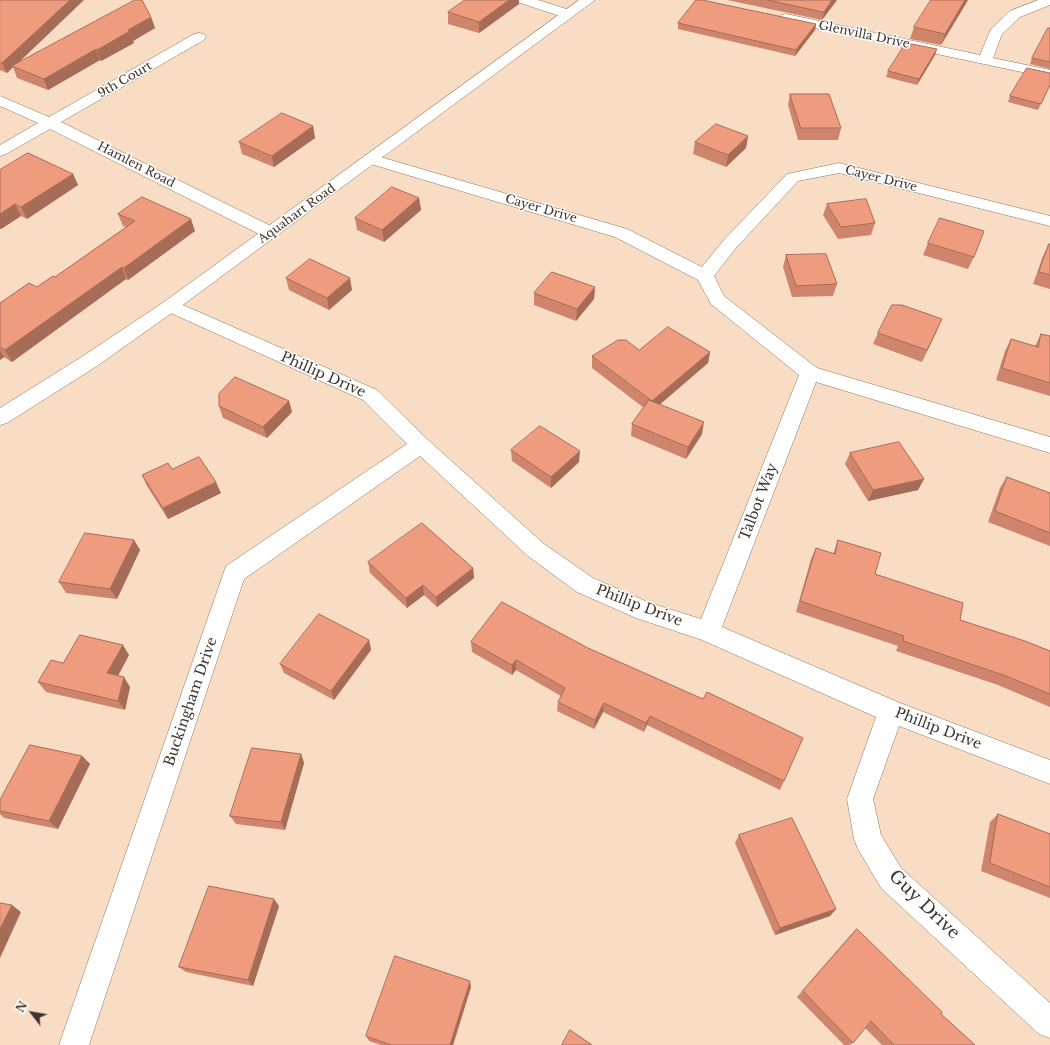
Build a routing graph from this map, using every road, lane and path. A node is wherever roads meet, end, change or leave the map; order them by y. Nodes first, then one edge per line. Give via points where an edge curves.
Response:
1 (525, 0) edge
2 (588, 0) edge
3 (1050, 0) edge
4 (568, 14) junction
5 (775, 16) edge
6 (199, 37) dead end
7 (985, 61) junction
8 (1050, 74) edge
9 (0, 100) edge
10 (51, 123) junction
11 (0, 151) edge
12 (370, 160) junction
13 (1050, 221) edge
14 (271, 233) junction
15 (705, 276) junction
16 (170, 306) junction
17 (810, 373) junction
18 (0, 418) edge
19 (421, 445) junction
20 (1050, 445) edge
21 (708, 632) junction
22 (890, 711) junction
23 (1050, 772) edge
24 (1050, 1023) edge
25 (74, 1045) edge

1 - 4 street
2 - 4 street, Aquahart Road
3 - 7 street via 1015,14 996,32
4 - 12 street, Aquahart Road
5 - 7 street, Glenvilla Drive
6 - 10 street, 9th Court
7 - 8 street, Glenvilla Drive
9 - 10 street, Hamlen Road
10 - 11 street, 9th Court
10 - 14 street, Hamlen Road
12 - 14 street, Aquahart Road
12 - 15 street, Cayer Drive via 621,233
13 - 15 street, Cayer Drive via 839,168 793,177 729,245
14 - 16 street, Aquahart Road
15 - 17 street via 717,300
16 - 18 street, Aquahart Road via 90,362
16 - 19 street, Phillip Drive via 370,395
17 - 20 street
17 - 21 street, Talbot Way
19 - 21 street, Phillip Drive via 536,550 585,585 644,611
19 - 25 street, Buckingham Drive via 234,573
21 - 22 street, Phillip Drive
22 - 23 street, Phillip Drive
22 - 24 street, Guy Drive via 860,799 868,839 891,878

